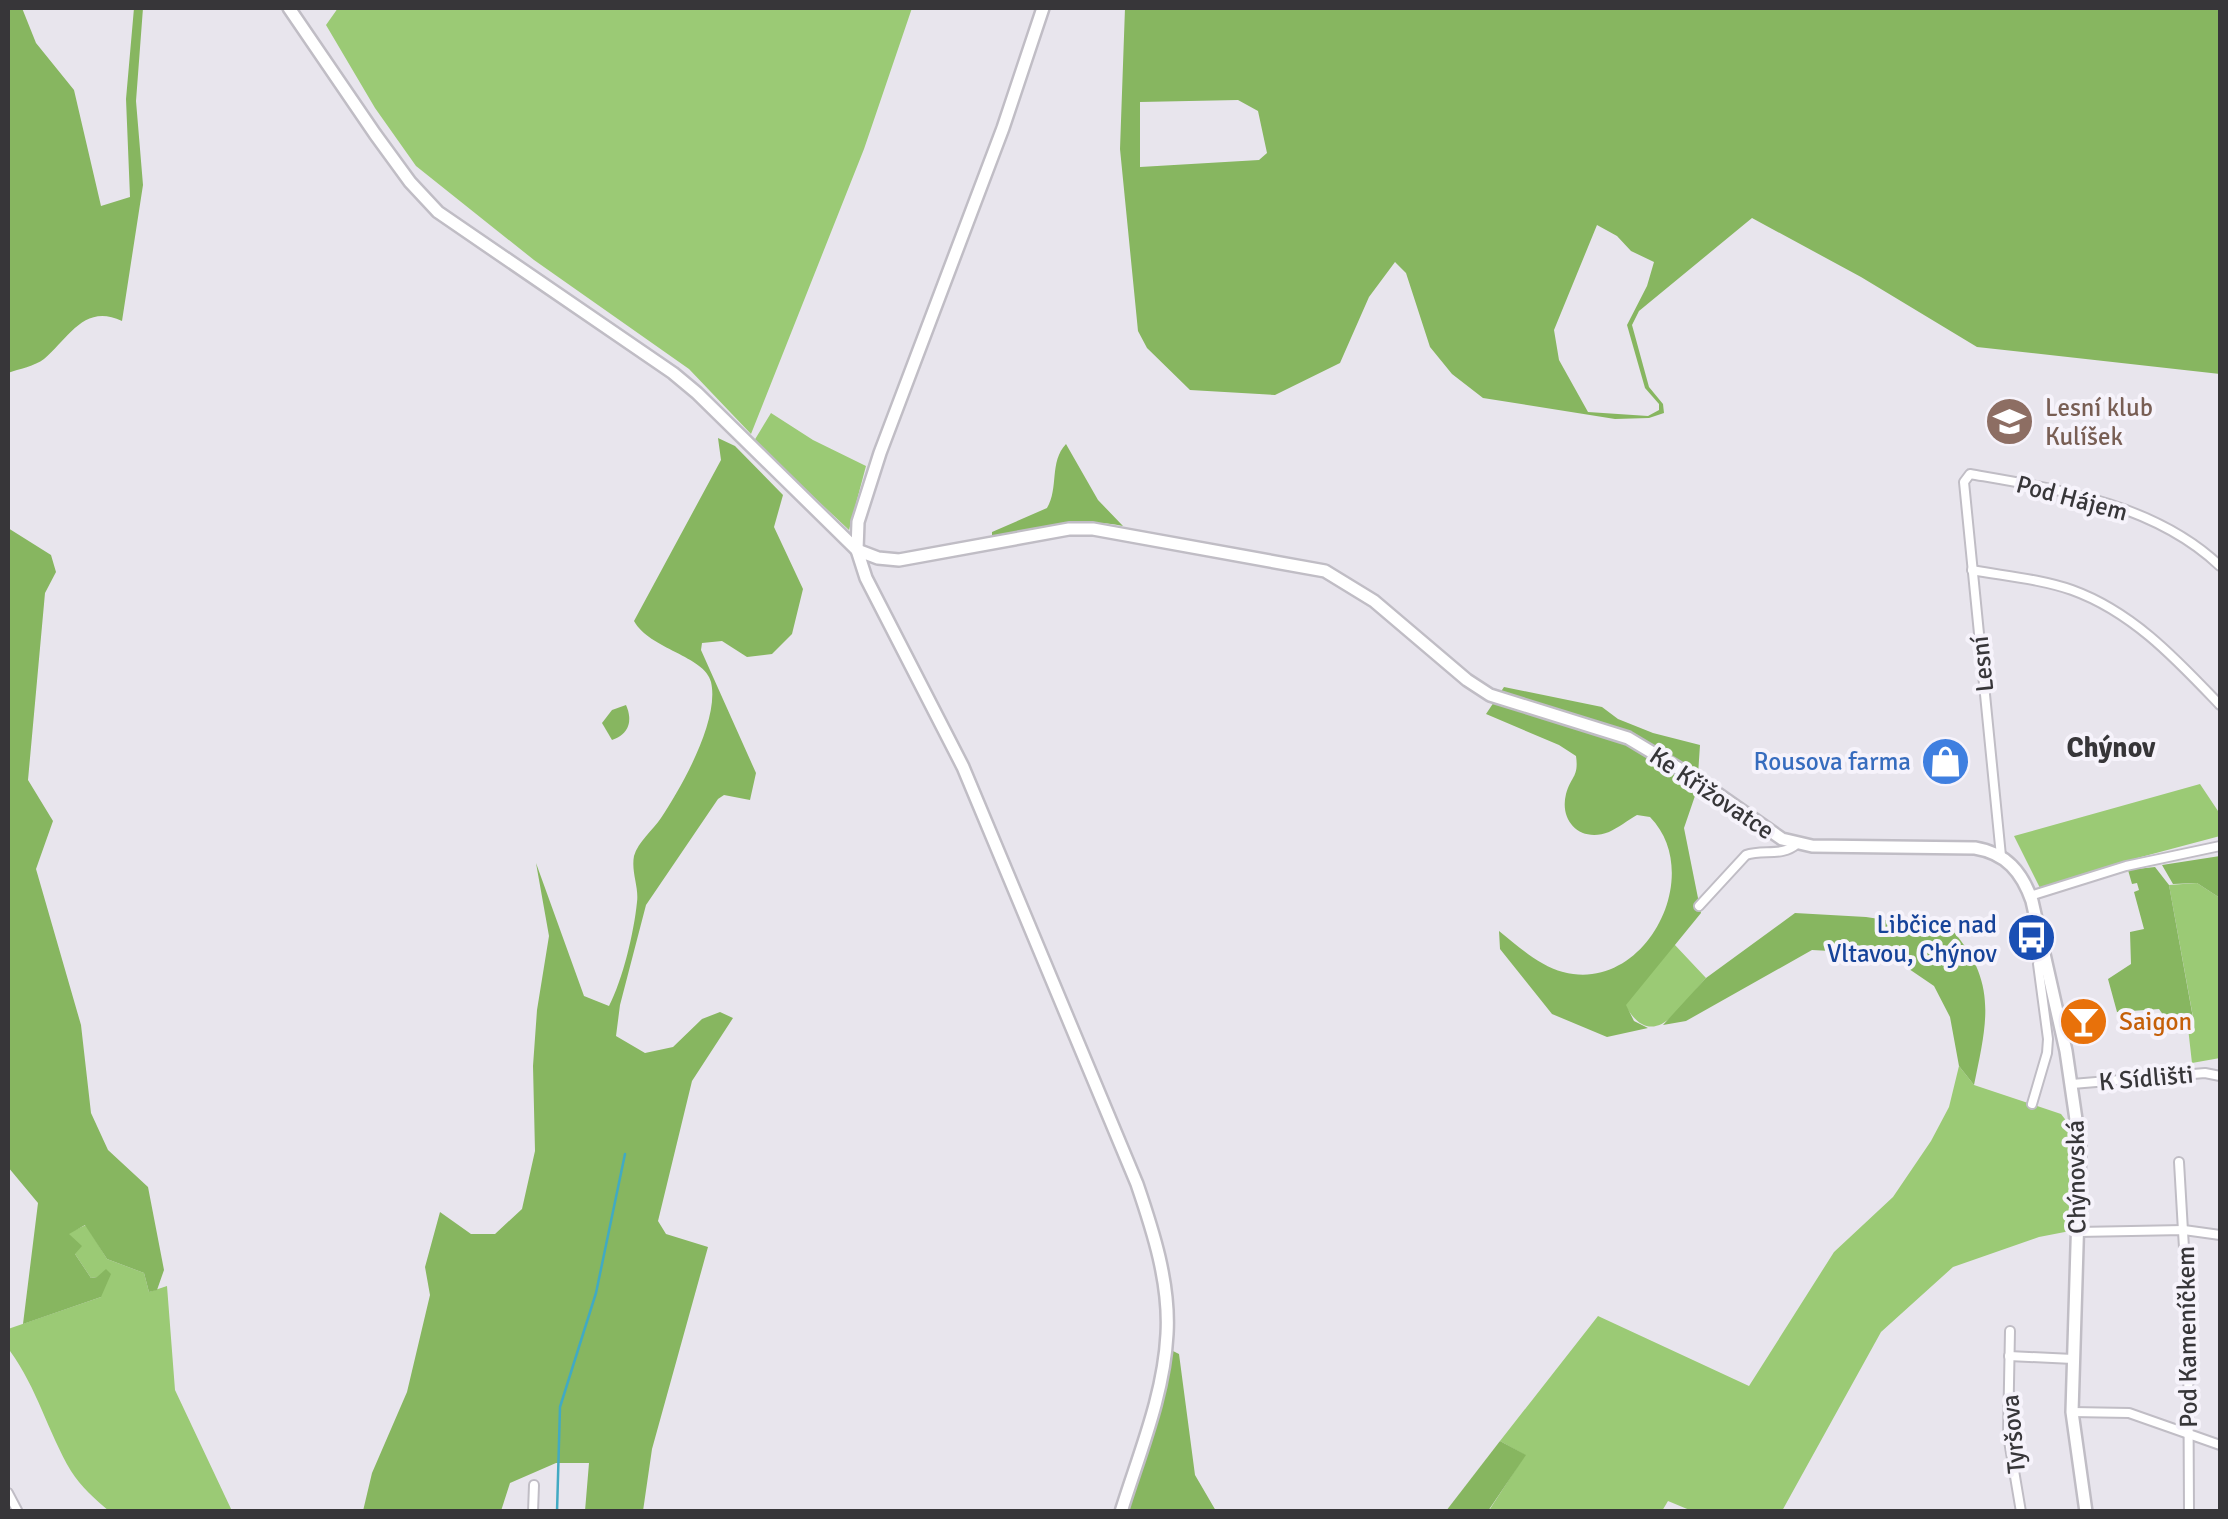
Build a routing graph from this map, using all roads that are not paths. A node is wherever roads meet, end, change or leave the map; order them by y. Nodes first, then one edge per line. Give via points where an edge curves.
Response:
1 (289, 8) edge
2 (1043, 8) edge
3 (1970, 474) joint
4 (858, 550) junction
5 (2220, 566) edge
6 (1972, 570) junction
7 (2220, 704) edge
8 (1797, 844) junction
9 (2220, 846) edge
10 (2001, 856) junction
11 (2030, 896) junction
12 (1699, 906) dead end
13 (2044, 955) junction
14 (2220, 1076) edge
15 (2072, 1084) junction
16 (2032, 1104) dead end
17 (2179, 1162) dead end
18 (2184, 1230) junction
19 (2078, 1232) junction
20 (2220, 1235) edge
21 (2010, 1331) dead end
22 (2009, 1356) junction
23 (2073, 1359) junction
24 (2072, 1412) junction
25 (2188, 1434) junction
26 (2220, 1445) edge
27 (534, 1485) dead end
28 (8, 1494) edge
29 (18, 1512) edge
30 (533, 1512) edge
31 (1122, 1512) edge
32 (2022, 1512) edge
33 (2086, 1512) edge
34 (2189, 1512) edge

1 - 4 street via 438,212 674,373
2 - 4 street via 880,453 858,522
3 - 5 street, Pod Hájem via 2117,506
3 - 6 street, Lesní via 1964,482
4 - 8 street, Ke Křižovatce via 900,560 1093,529 1325,571 1374,601 1490,695 1628,738 1773,835
4 - 31 street via 963,767 1150,1225 1168,1330 1158,1393
6 - 7 street via 2055,586 2101,604 2156,639
6 - 10 street, Lesní
8 - 10 street, Ke Křižovatce via 1966,847
8 - 12 street via 1746,855
9 - 11 street
10 - 11 street, Chýnovská
11 - 13 street, Chýnovská
13 - 15 street, Chýnovská
13 - 16 street via 2038,964 2047,1052
14 - 15 street, K Sídlišti
15 - 19 street, Chýnovská via 2080,1146
17 - 18 street, Pod Kameníčkem
18 - 19 street
18 - 20 street
18 - 25 street, Pod Kameníčkem
19 - 23 street, Chýnovská
21 - 22 street, Tyršova
22 - 23 street, Tyršova
22 - 32 street, Tyršova via 2008,1435
23 - 24 street, Chýnovská
24 - 25 street via 2130,1413
24 - 33 street, Chýnovská
25 - 26 street
25 - 34 street, Pod Kameníčkem
27 - 30 street
28 - 29 street

